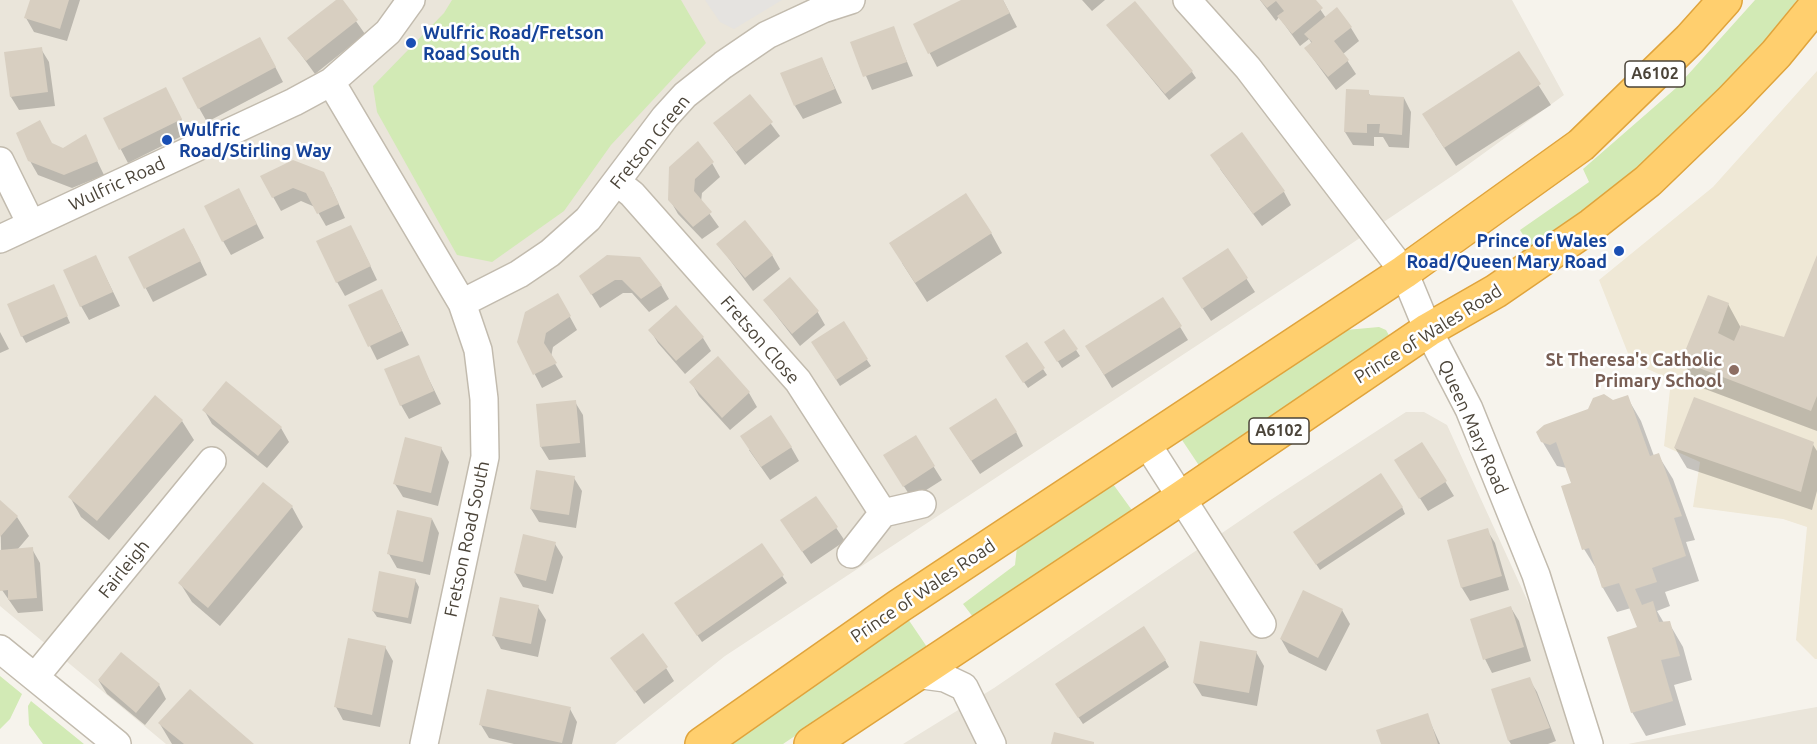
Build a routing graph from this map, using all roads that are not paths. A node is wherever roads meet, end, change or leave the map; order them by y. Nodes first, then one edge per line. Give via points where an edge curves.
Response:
1 (411, 0) edge
2 (851, 0) edge
3 (1187, 0) edge
4 (1725, 0) edge
5 (1817, 4) edge
6 (331, 82) junction
7 (0, 161) edge
8 (618, 183) junction
9 (32, 224) junction
10 (0, 239) edge
11 (1404, 272) junction
12 (462, 303) junction
13 (1428, 330) junction
14 (1147, 444) junction
15 (212, 460) dead end
16 (1181, 498) junction
17 (922, 504) dead end
18 (883, 513) junction
19 (851, 554) dead end
20 (1262, 624) dead end
21 (0, 649) edge
22 (915, 674) junction
23 (35, 677) junction
24 (117, 744) edge
25 (424, 744) edge
26 (702, 744) edge
27 (810, 744) edge
28 (992, 744) edge
29 (1589, 744) edge

1 - 6 street, Wulfric Road via 388,32
2 - 8 street, Fretson Green via 767,35 723,65 665,117
3 - 11 street, Queen Mary Road via 1248,69
4 - 11 highway, Prince of Wales Road / A6102 via 1581,145
5 - 13 highway, Prince of Wales Road / A6102 via 1776,54 1648,181 1511,282
6 - 9 street, Wulfric Road
6 - 12 street, Fretson Road South
7 - 9 street
8 - 12 street, Fretson Green via 588,219 550,253
8 - 18 street, Fretson Close via 798,381
9 - 10 street, Wulfric Road
11 - 13 street, Queen Mary Road
11 - 14 highway, Prince of Wales Road / A6102
12 - 25 street, Fretson Road South via 478,350 485,457
13 - 16 highway, Prince of Wales Road / A6102
13 - 29 street, Queen Mary Road via 1469,409 1536,575
14 - 16 street
14 - 26 highway, Prince of Wales Road / A6102 via 899,606
15 - 23 street, Fairleigh
16 - 20 street
16 - 22 highway, Prince of Wales Road / A6102
17 - 18 street
18 - 19 street
21 - 23 street
22 - 27 highway, Prince of Wales Road / A6102
22 - 28 street via 945,678 964,687
23 - 24 street

